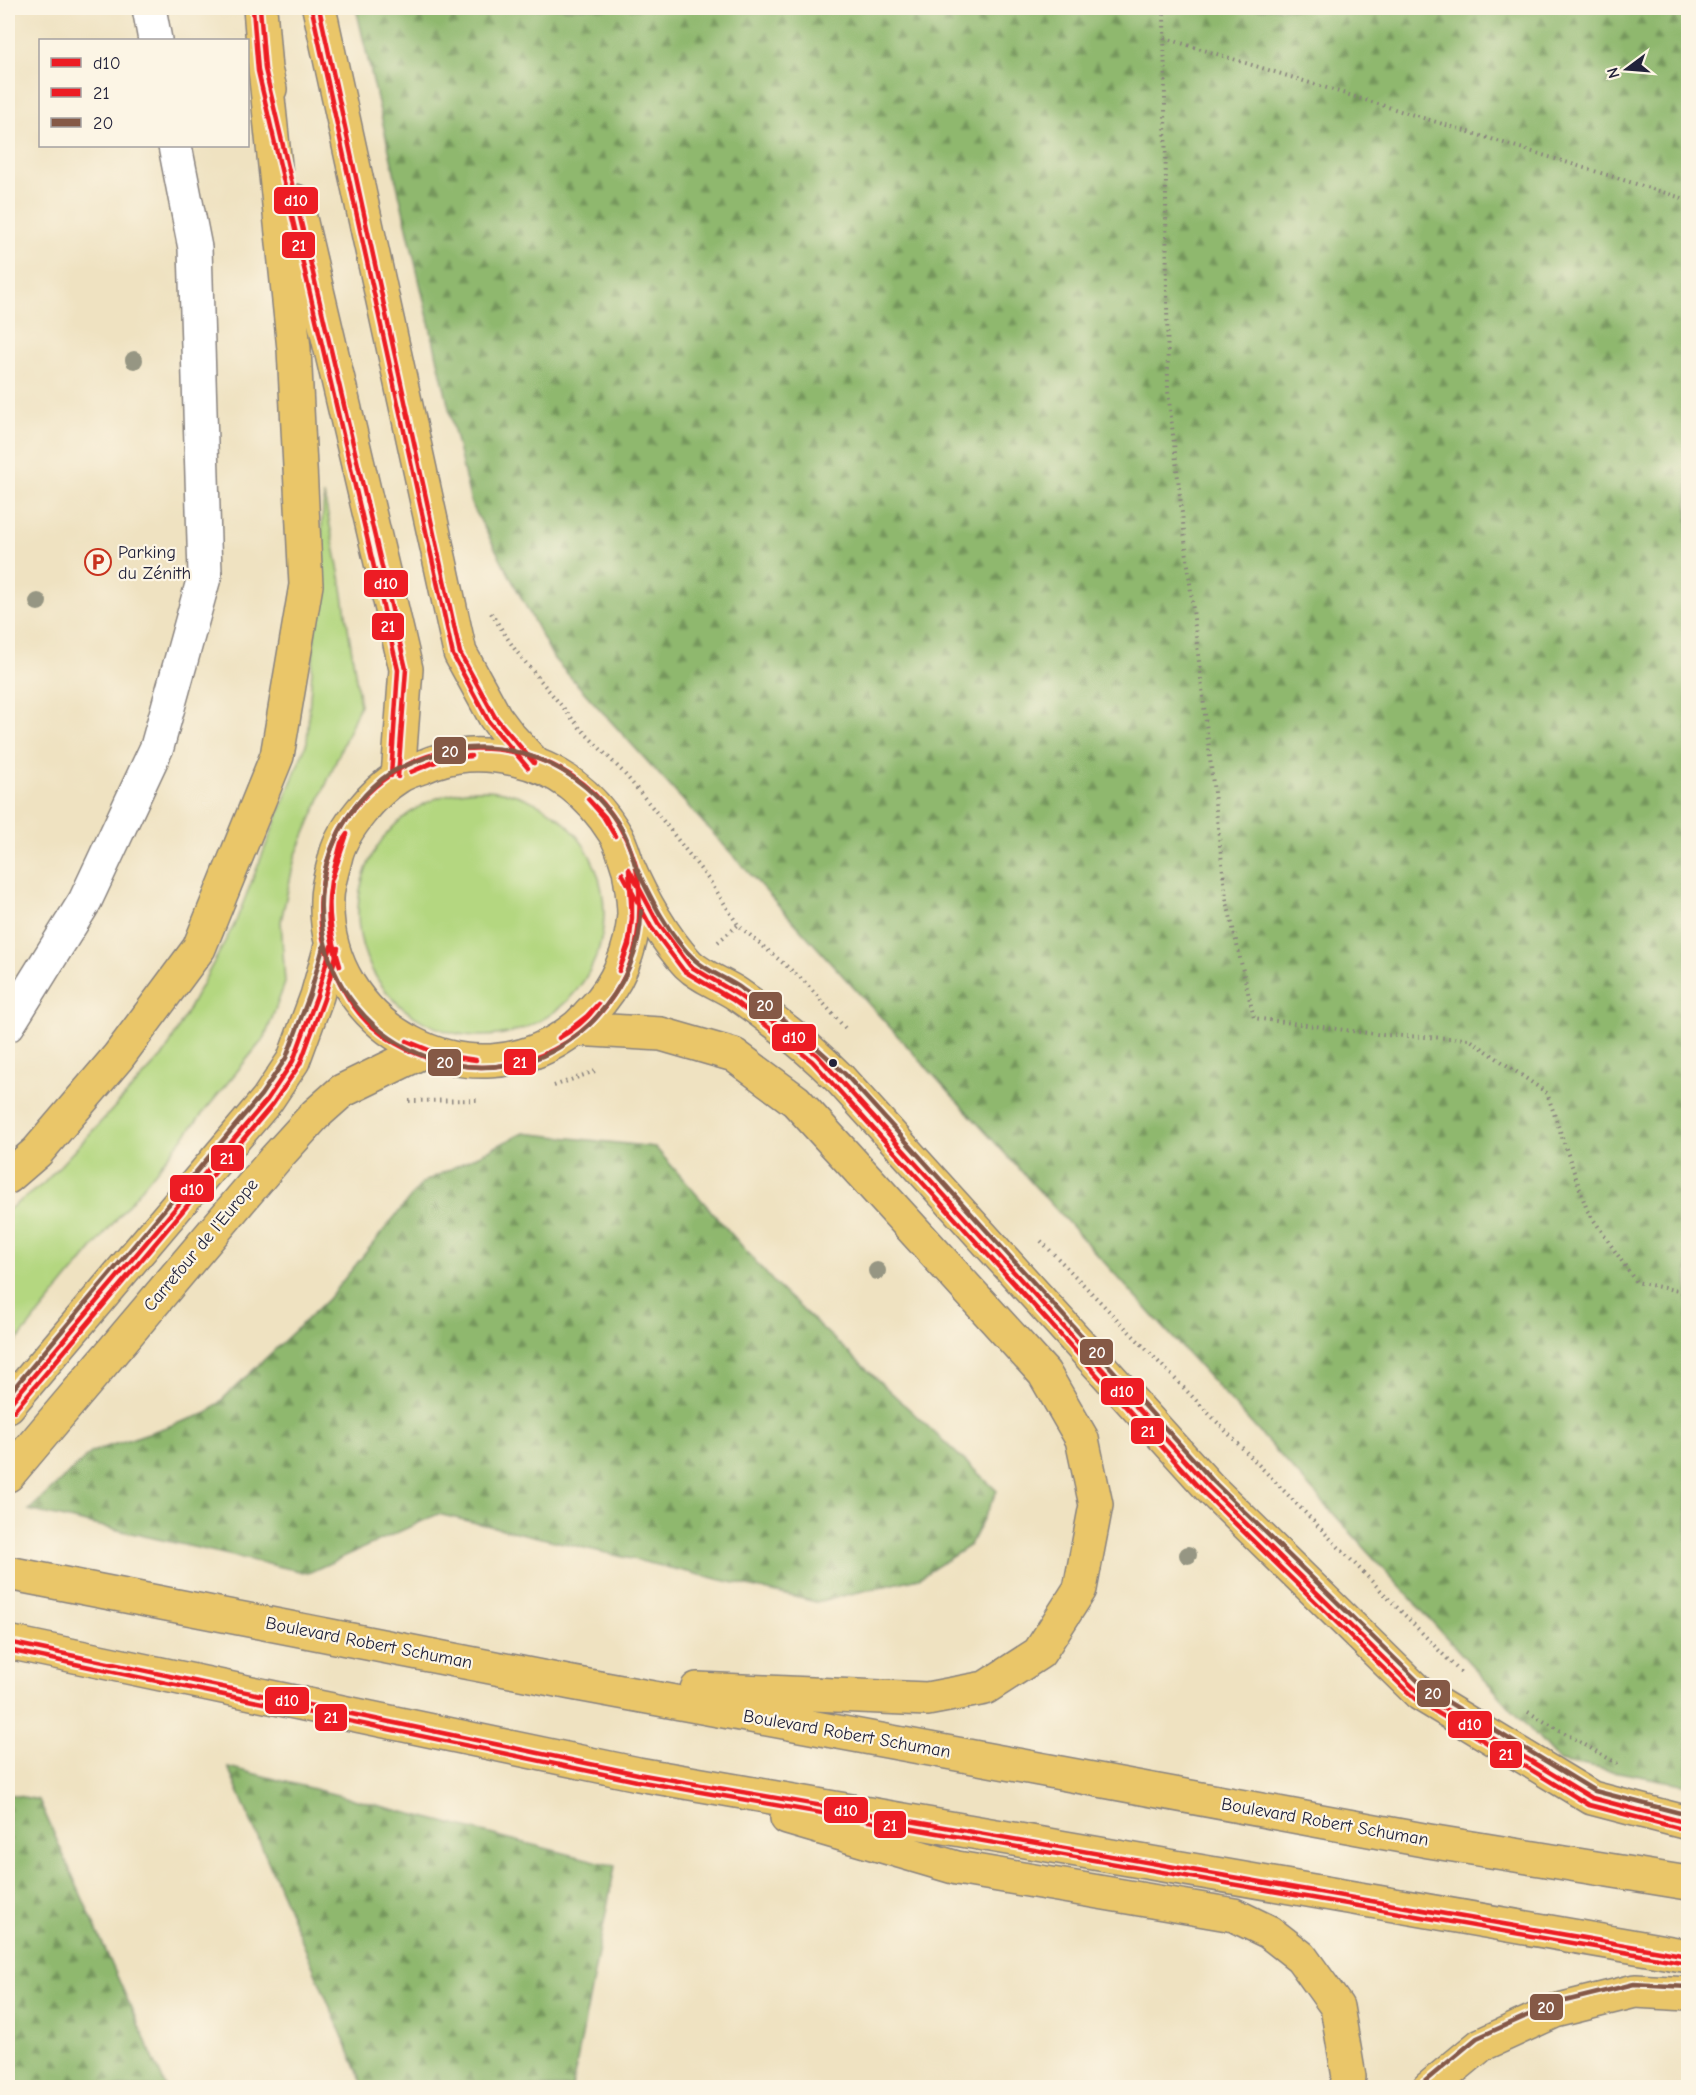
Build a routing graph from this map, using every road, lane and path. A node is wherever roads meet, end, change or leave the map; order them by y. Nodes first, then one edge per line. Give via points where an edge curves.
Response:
1 (149, 8) edge
2 (260, 8) edge
3 (319, 8) edge
4 (1164, 8) edge
5 (1165, 38) junction
6 (155, 39) edge
7 (265, 69) junction
8 (175, 147) edge
9 (1689, 200) edge
10 (490, 611) dead end
11 (534, 763) junction
12 (398, 777) junction
13 (629, 869) junction
14 (332, 946) junction
15 (8, 1025) edge
16 (574, 1029) junction
17 (848, 1032) dead end
18 (424, 1051) junction
19 (8, 1177) edge
20 (1039, 1240) dead end
21 (1689, 1293) edge
22 (8, 1406) edge
23 (8, 1475) edge
24 (19, 1575) edge
25 (8, 1642) edge
26 (1464, 1675) dead end
27 (572, 1683) junction
28 (1525, 1710) dead end
29 (1627, 1770) dead end
30 (638, 1774) junction
31 (1689, 1824) edge
32 (1689, 1883) edge
33 (1689, 1956) edge
34 (1689, 1994) edge
35 (1346, 2088) edge
36 (1429, 2088) edge

1 - 6 lane
2 - 7 main road
3 - 11 main road via 460,653 495,717
4 - 5 path
5 - 9 path
5 - 21 path via 1168,391 1226,898 1254,1018 1383,1035 1469,1039 1547,1093 1587,1210 1636,1282
7 - 12 main road via 406,669
7 - 19 main road via 294,350 306,585 277,756 199,948 118,1057 37,1152
8 - 15 lane via 195,248 205,574 157,747 85,901
10 - 17 path via 516,651 657,813 738,925 803,980
11 - 12 main road via 488,753 441,758
11 - 13 main road via 567,780 595,805 616,835
12 - 14 main road via 362,809 337,851 327,898
13 - 16 main road via 634,914 626,958 605,997
13 - 31 main road via 658,923 690,966 737,994 817,1055 1209,1487 1420,1694 1592,1798
14 - 18 main road via 345,980 365,1009 392,1033
14 - 22 main road via 293,1061 267,1100
16 - 18 main road via 540,1049 502,1060 462,1060
16 - 27 main road via 661,1034 734,1055 796,1101 1044,1373 1082,1438 1096,1505 1080,1589 1039,1653 986,1688 927,1699
18 - 23 main road, Carrefour de l'Europe via 342,1092 315,1115
20 - 26 path
24 - 27 main road, Boulevard Robert Schuman
25 - 30 main road
27 - 32 main road, Boulevard Robert Schuman via 1418,1839
28 - 29 path
30 - 33 main road
30 - 35 main road via 957,1868 1234,1915 1269,1932 1301,1957 1337,2007 1349,2077
34 - 36 main road via 1635,1991 1555,2011 1481,2045

